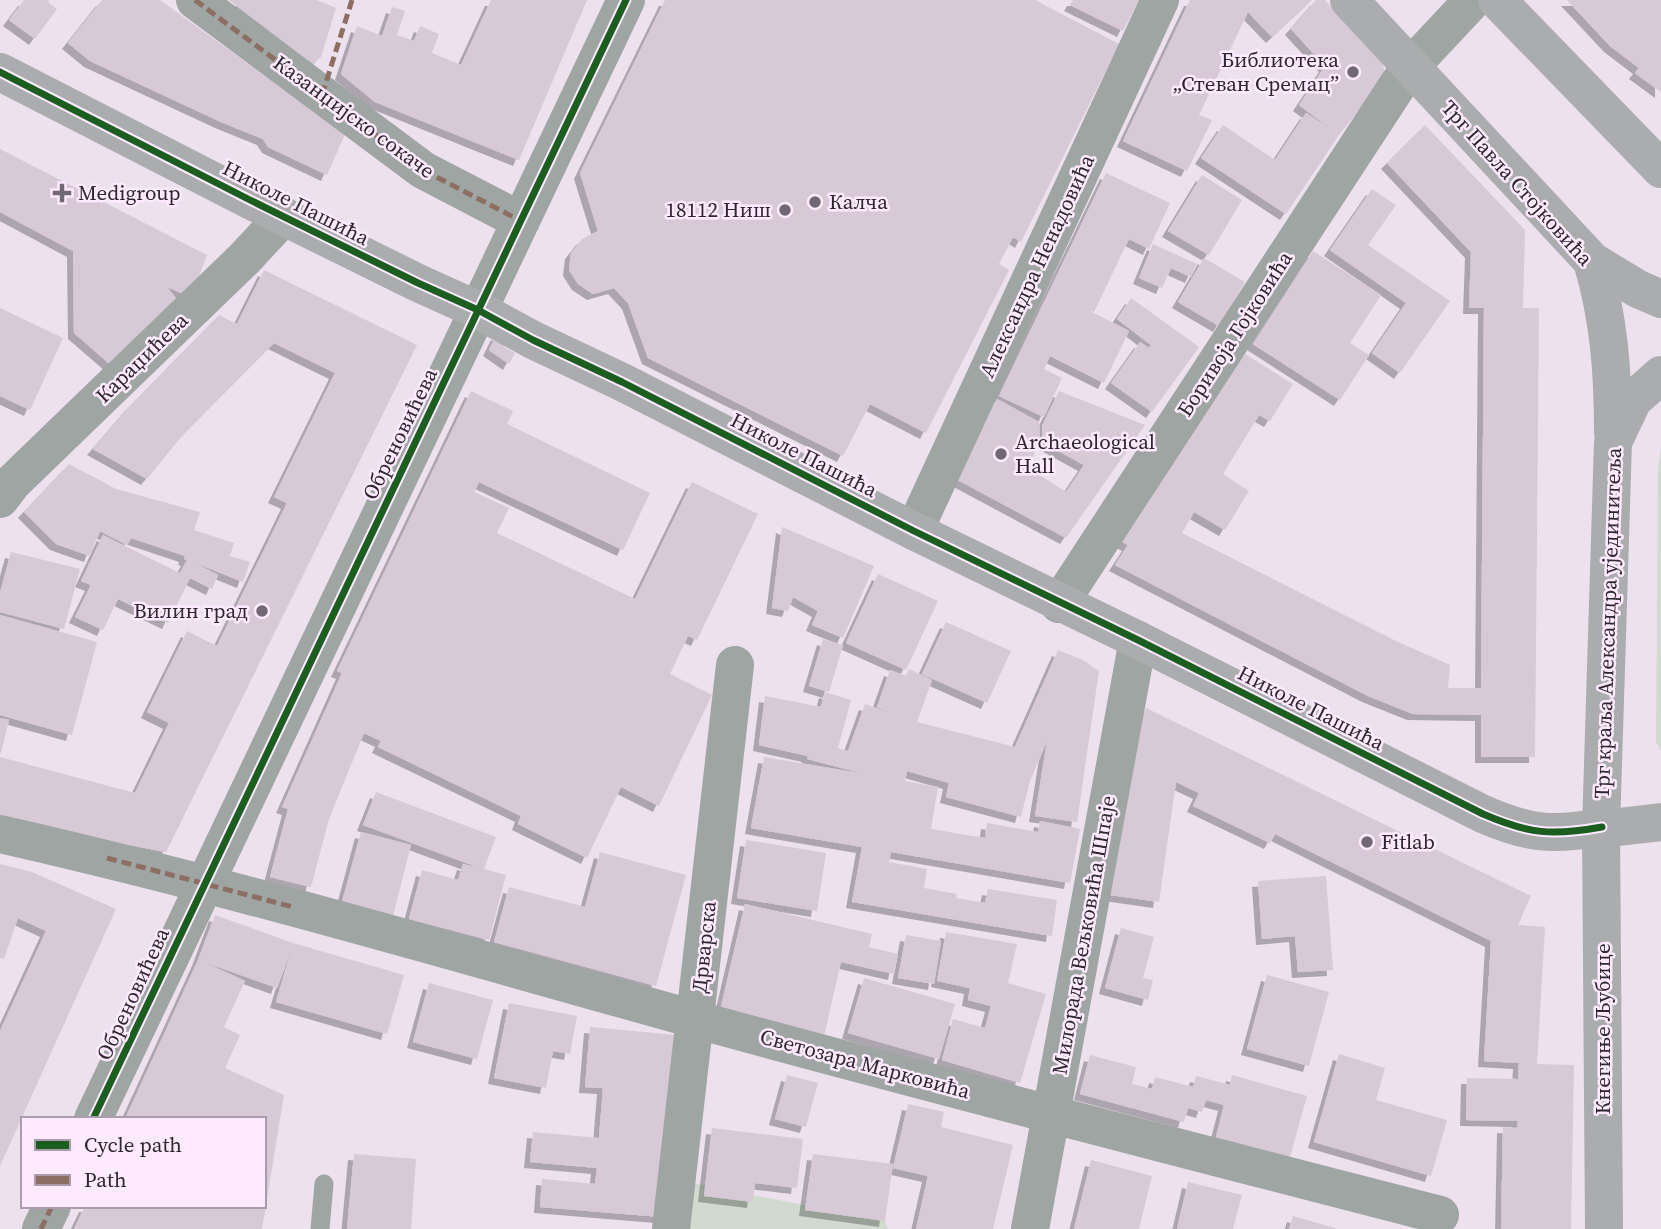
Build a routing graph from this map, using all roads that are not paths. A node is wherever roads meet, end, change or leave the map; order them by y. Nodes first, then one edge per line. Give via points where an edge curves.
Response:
1 (195, 0) edge
2 (626, 0) edge
3 (1160, 0) edge
4 (1349, 0) edge
5 (1472, 0) edge
6 (1497, 0) edge
7 (1412, 65) junction
8 (0, 72) edge
9 (1661, 169) edge
10 (284, 216) junction
11 (521, 221) junction
12 (1592, 261) junction
13 (1661, 299) edge
14 (478, 310) junction
15 (1661, 358) edge
16 (1661, 375) edge
17 (1633, 400) junction
18 (1613, 442) junction
19 (0, 499) edge
20 (914, 531) junction
21 (1059, 604) junction
22 (1138, 640) junction
23 (735, 665) dead end
24 (1661, 822) edge
25 (1602, 828) junction
26 (0, 834) edge
27 (205, 883) junction
28 (696, 1020) junction
29 (1051, 1114) junction
30 (94, 1117) edge
31 (324, 1184) dead end
32 (51, 1208) edge
33 (1440, 1215) dead end
34 (41, 1229) edge
35 (320, 1229) edge
36 (671, 1229) edge
37 (1030, 1229) edge
38 (1604, 1229) edge

1 - 11 street, Казанџијско сокаче via 423,170
2 - 11 street, Обреновићева
3 - 20 street, Александра Ненадовића
4 - 7 street, Трг Павла Стојковића
5 - 7 street, Боривоја Гојковића
6 - 9 street
7 - 12 street, Трг Павла Стојковића
7 - 21 street, Боривоја Гојковића
8 - 10 street, Николе Пашића
10 - 14 street, Николе Пашића
10 - 19 street, Караџићева
11 - 14 street, Обреновићева
12 - 13 street
12 - 18 street, Трг Павла Стојковића via 1611,347
14 - 20 street, Николе Пашића
14 - 27 street, Обреновићева
15 - 17 street
16 - 17 street, Трг краља Александра ујединитеља
17 - 18 street, Трг краља Александра ујединитеља
18 - 25 street, Трг краља Александра ујединитеља
20 - 21 street, Николе Пашића
21 - 22 street, Николе Пашића
22 - 25 street, Николе Пашића via 1506,824 1543,833
22 - 29 street, Милорада Вељковића Шпаје
23 - 28 street, Дрварска
24 - 25 street, Трг краља Александра ујединитеља
25 - 38 street, Кнегиње Љубице
26 - 27 street
27 - 28 street, Светозара Марковића
27 - 30 street, Обреновићева
28 - 29 street, Светозара Марковића
28 - 36 street, Дрварска
29 - 33 street, Светозара Марковића
29 - 37 street, Милорада Вељковића Шпаје
31 - 35 lane
32 - 34 street

